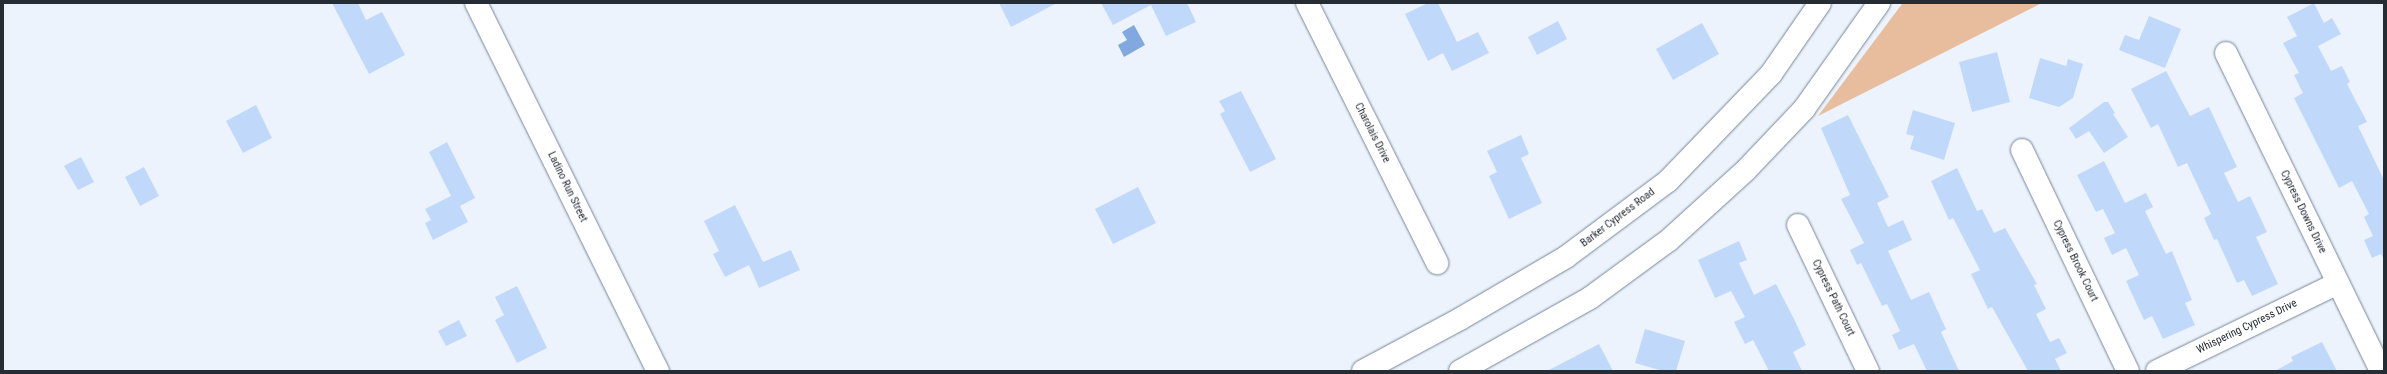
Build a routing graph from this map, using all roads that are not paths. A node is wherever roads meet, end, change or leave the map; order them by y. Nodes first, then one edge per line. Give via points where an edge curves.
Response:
1 (476, 3) edge
2 (1307, 3) edge
3 (1820, 3) edge
4 (1879, 3) edge
5 (2226, 54) dead end
6 (2022, 150) dead end
7 (1798, 225) dead end
8 (1437, 263) dead end
9 (2338, 283) junction
10 (658, 371) edge
11 (1363, 371) edge
12 (1460, 371) edge
13 (1868, 371) edge
14 (2128, 371) edge
15 (2157, 371) edge
16 (2381, 371) edge

1 - 10 street, Ladino Run Street
2 - 8 street, Charolais Drive
3 - 11 street, Barker Cypress Road via 1771,74 1668,181 1566,256
4 - 12 street via 1804,110 1746,170 1668,241 1590,298
5 - 9 street, Cypress Downs Drive
6 - 14 street, Cypress Brook Court
7 - 13 street, Cypress Path Court
9 - 15 street, Whispering Cypress Drive
9 - 16 street, Cypress Downs Drive

